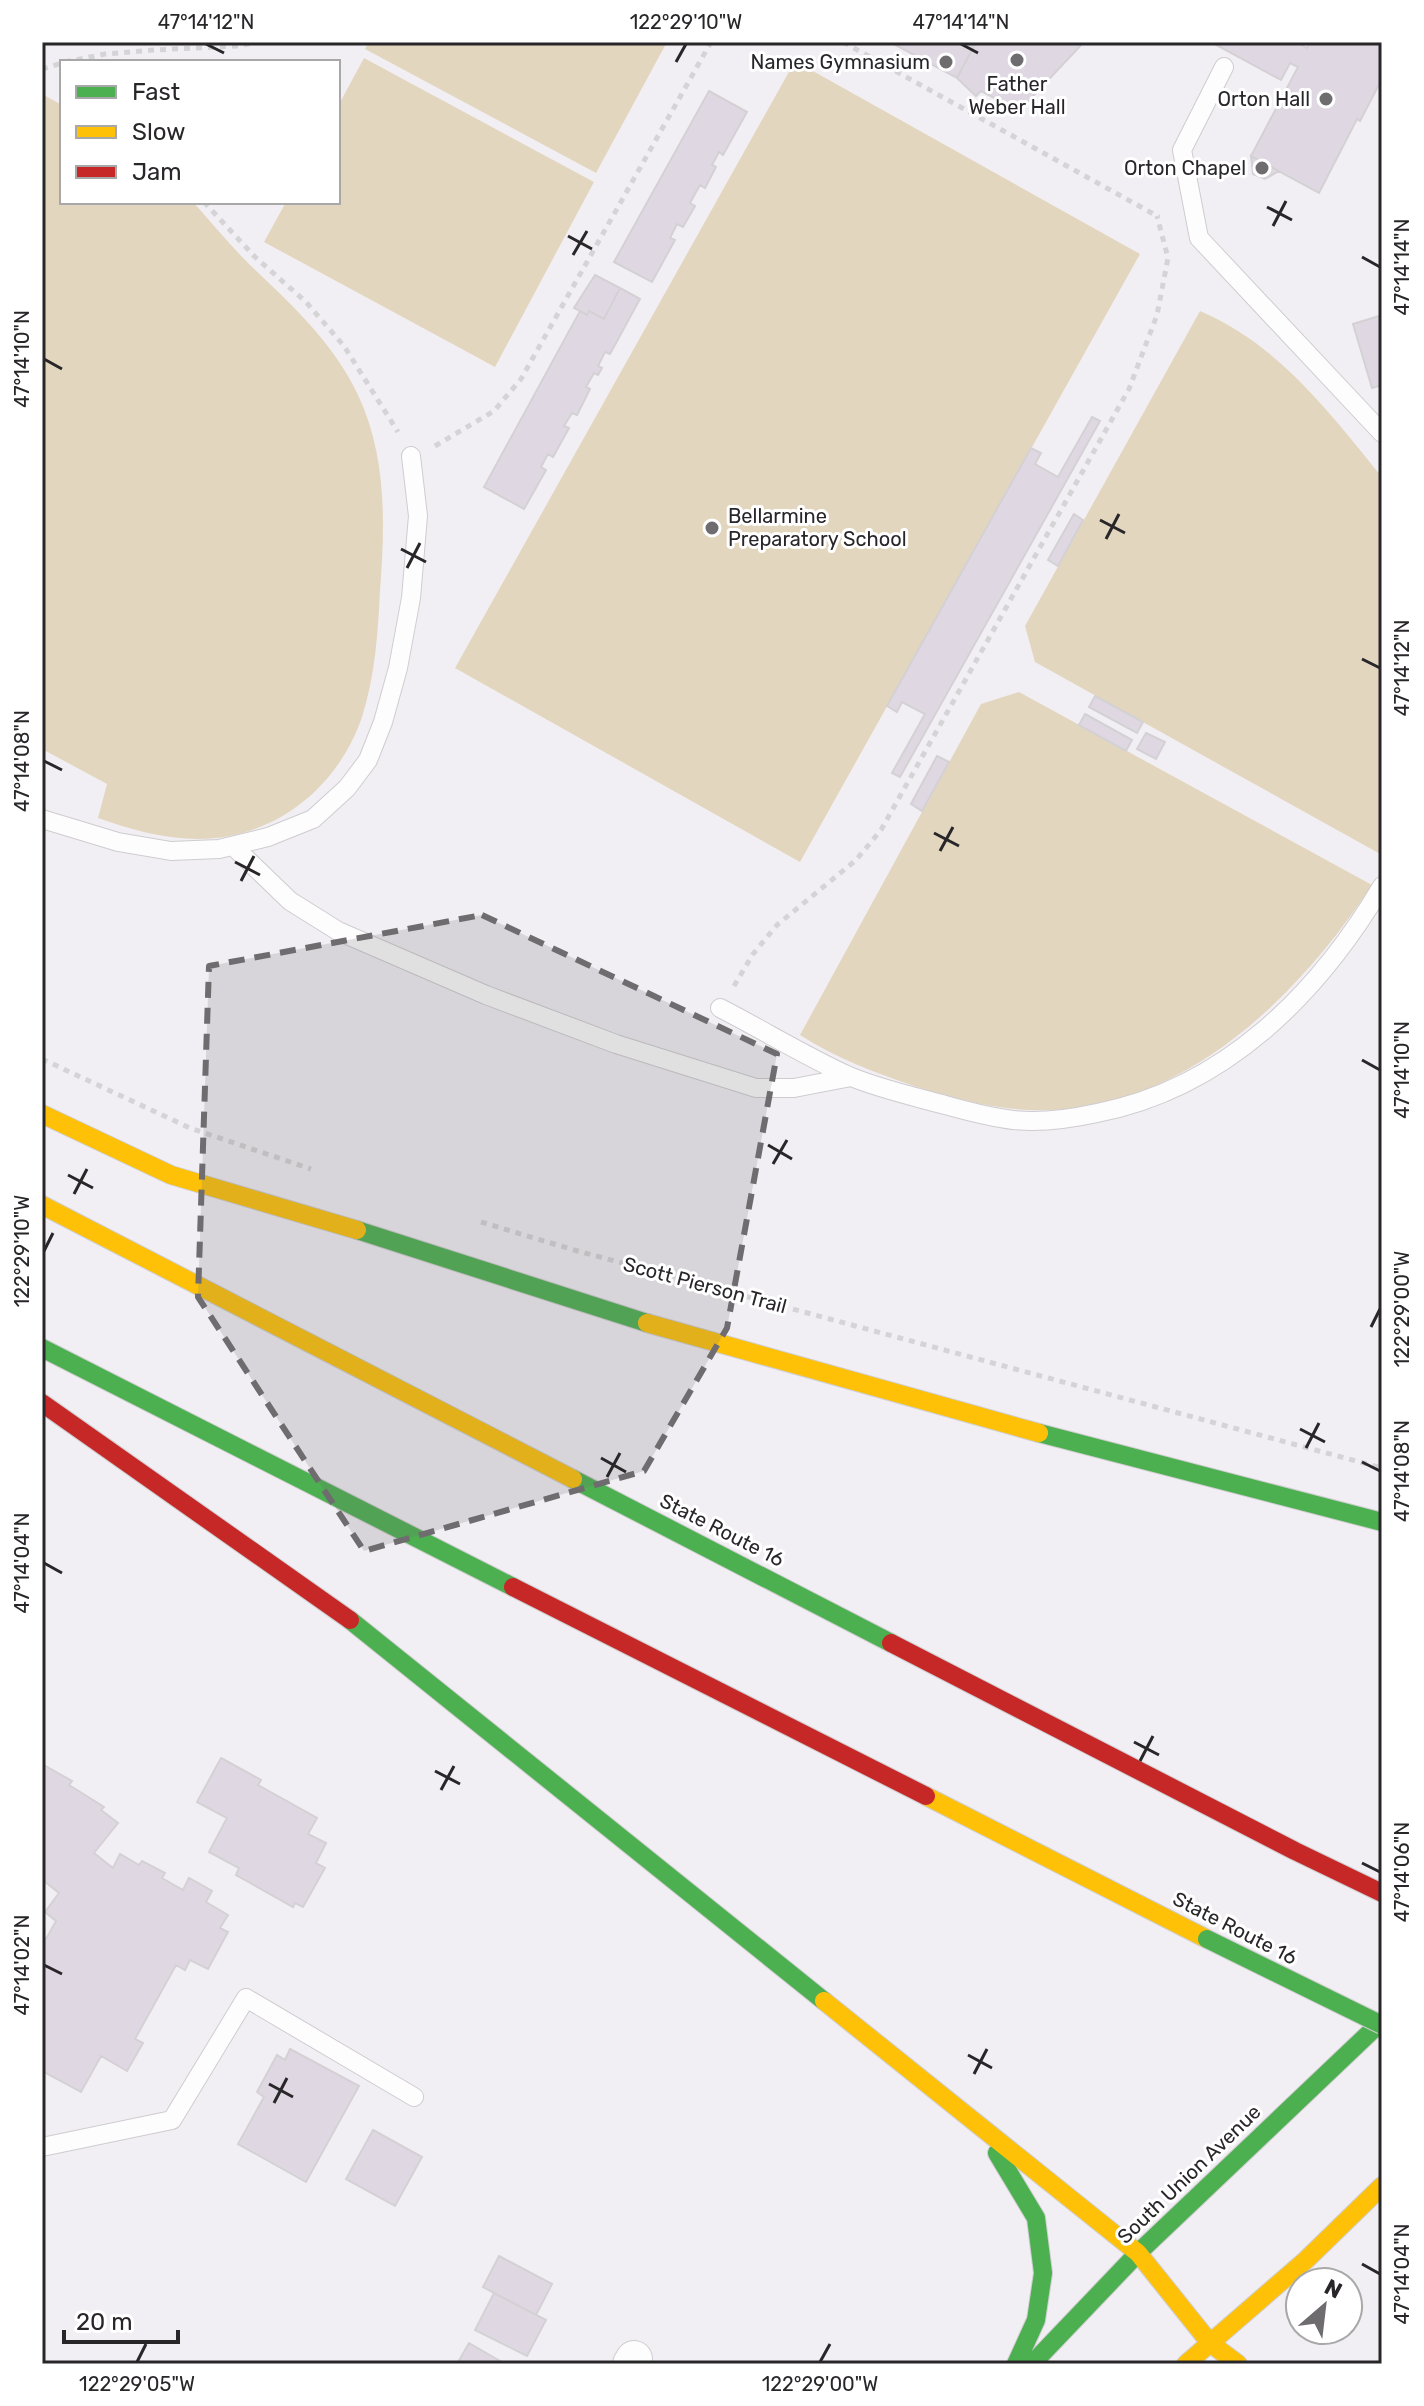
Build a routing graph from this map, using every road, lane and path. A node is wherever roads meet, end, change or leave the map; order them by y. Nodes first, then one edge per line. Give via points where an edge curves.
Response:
1 (256, 42) edge
2 (711, 42) edge
3 (843, 42) edge
4 (89, 60) edge
5 (1224, 67) dead end
6 (206, 204) edge
7 (1157, 216) junction
8 (1199, 238) junction
9 (1382, 433) edge
10 (411, 456) junction
11 (42, 819) edge
12 (233, 846) junction
13 (1382, 886) edge
14 (720, 1008) joint
15 (42, 1059) edge
16 (851, 1077) junction
17 (42, 1114) edge
18 (323, 1173) dead end
19 (42, 1205) edge
20 (471, 1219) dead end
21 (42, 1348) edge
22 (42, 1403) edge
23 (1382, 1468) edge
24 (1382, 1522) edge
25 (1295, 1851) junction
26 (1382, 1893) edge
27 (1382, 1912) edge
28 (1382, 2023) edge
29 (414, 2097) dead end
30 (982, 2127) junction
31 (42, 2147) edge
32 (1382, 2186) edge
33 (1138, 2253) junction
34 (1210, 2343) junction
35 (1016, 2364) edge
36 (1032, 2364) edge
37 (1186, 2364) edge
38 (1238, 2364) edge

1 - 4 path
2 - 10 path via 521,379 494,411
3 - 7 path
5 - 8 lane via 1182,150
6 - 10 path via 344,346
7 - 8 path
7 - 14 path via 1168,258 1157,315 1129,389 881,830 856,860 777,925
8 - 9 lane
10 - 12 lane via 418,516 411,598 398,668 368,760 313,819
11 - 12 lane via 118,842 171,851
12 - 16 lane via 290,901 338,931 602,1039 756,1088 794,1088
13 - 16 lane via 1317,980 1265,1031 1167,1093 1063,1120 1014,1120
14 - 16 lane
15 - 18 path via 190,1128
17 - 24 main road via 171,1175 688,1336
19 - 25 main road, State Route 16
20 - 23 path, Scott Pierson Trail
21 - 28 main road, State Route 16, bridge
22 - 30 main road via 348,1619
25 - 26 main road, State Route 16
25 - 27 main road
28 - 33 main road, South Union Avenue
29 - 31 lane via 246,1998 172,2120
30 - 33 main road
30 - 35 main road via 1036,2218 1043,2273 1036,2320
32 - 34 main road
33 - 34 main road
33 - 36 main road, South Union Avenue
34 - 37 main road
34 - 38 main road

